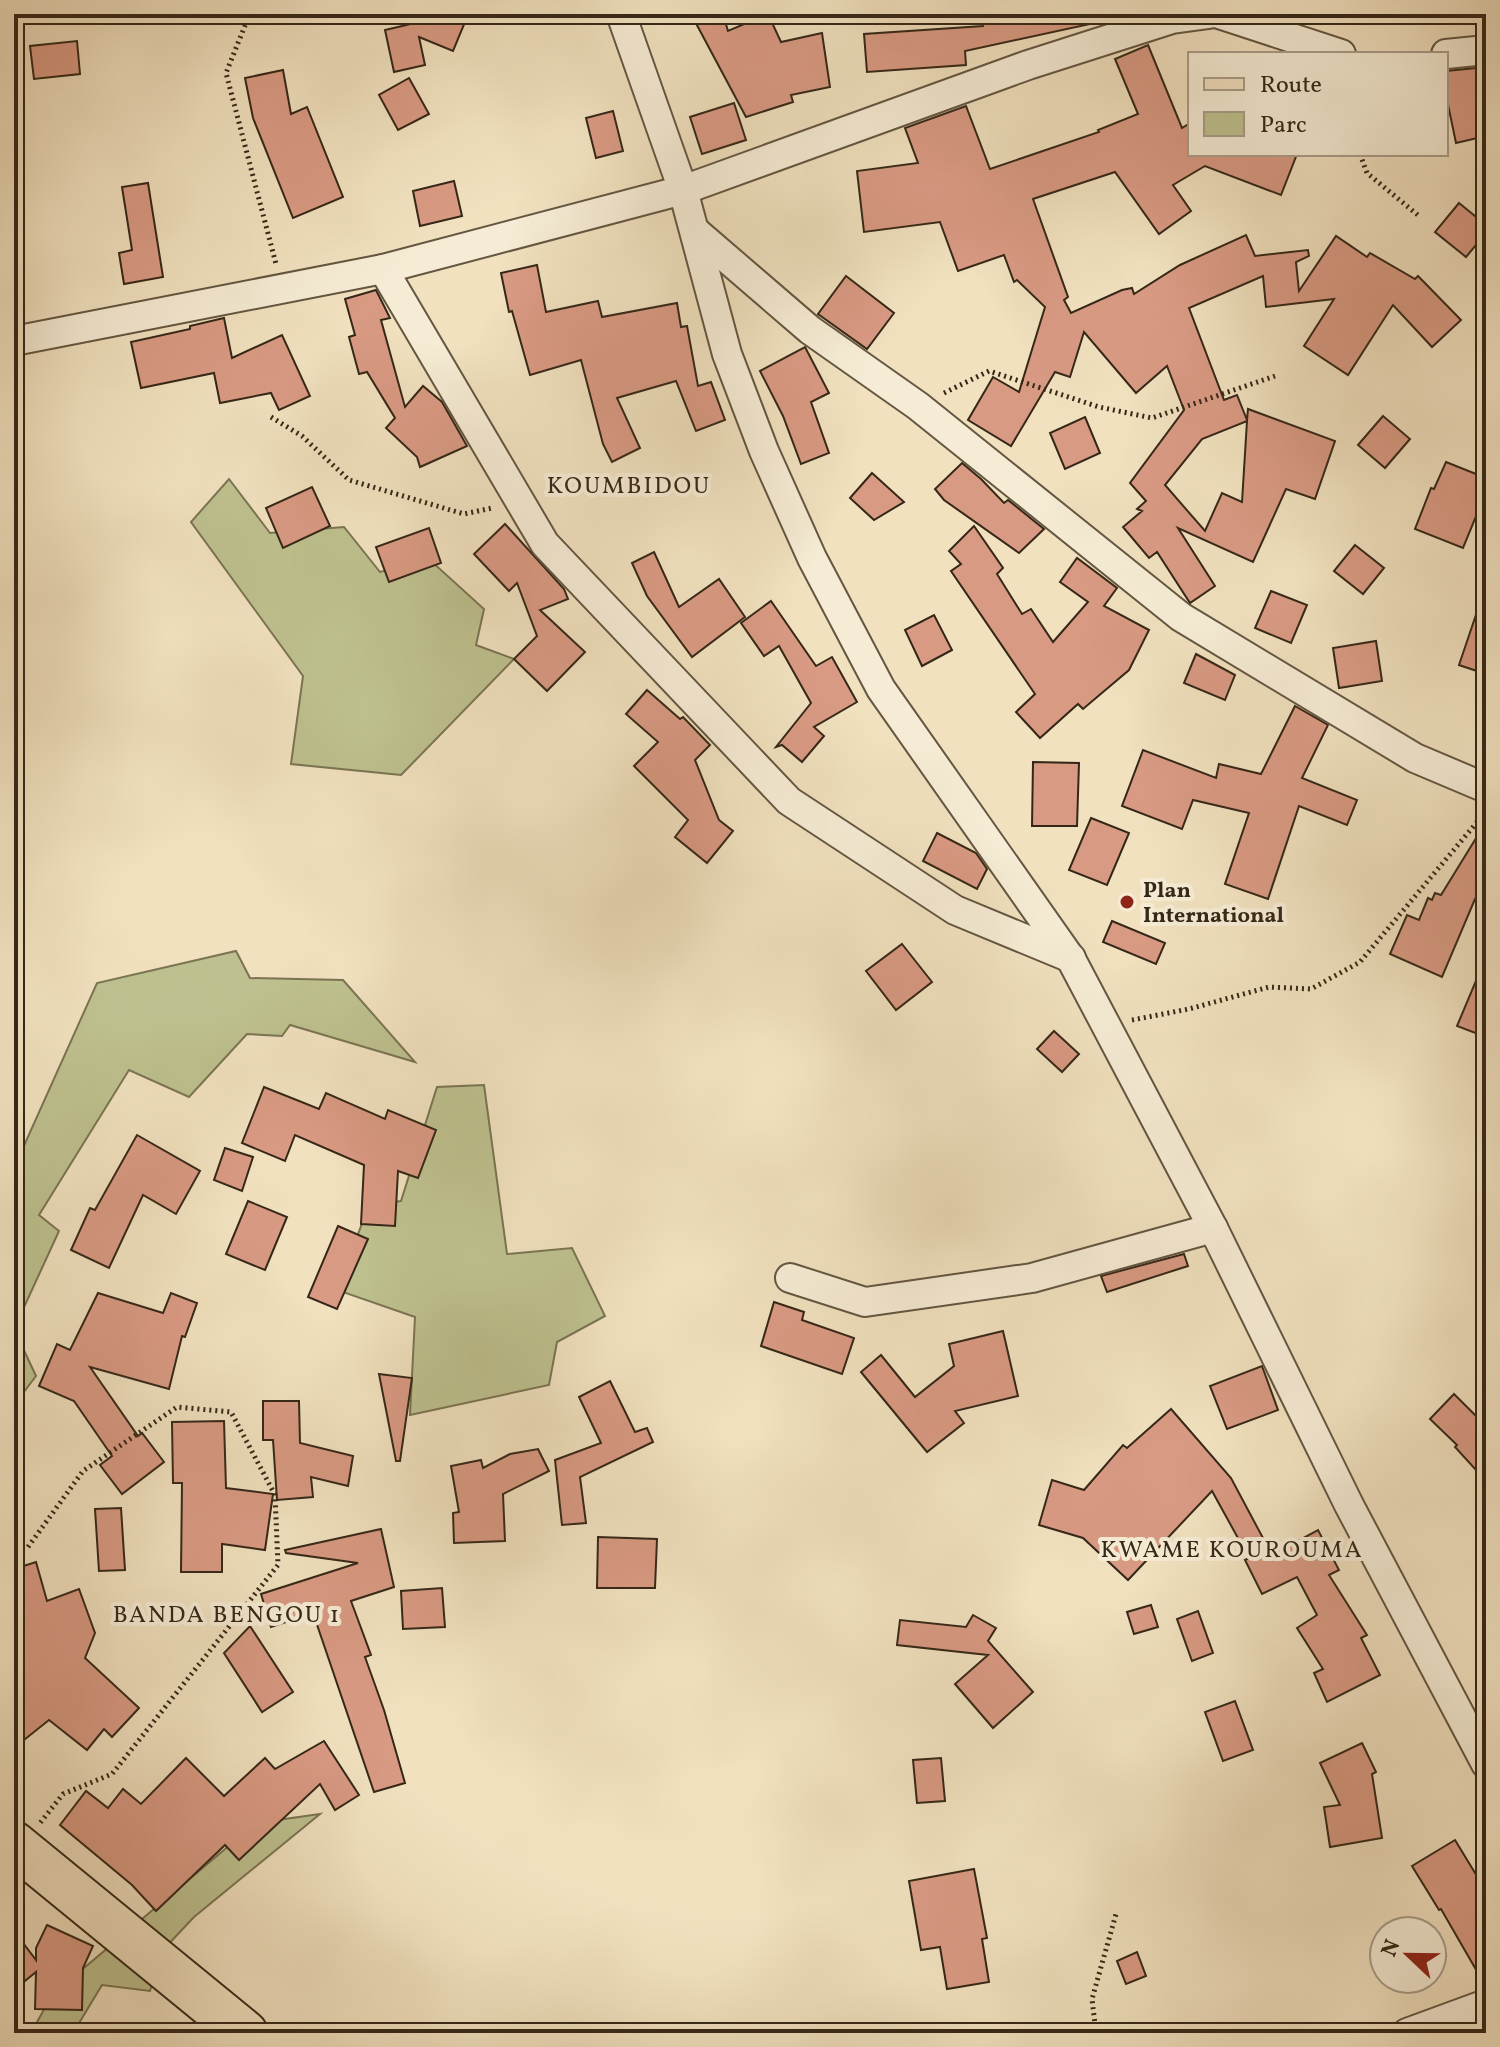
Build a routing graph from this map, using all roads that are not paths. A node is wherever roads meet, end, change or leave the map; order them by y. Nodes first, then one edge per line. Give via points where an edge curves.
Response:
1 (621, 14) edge
2 (1209, 14) edge
3 (1219, 14) edge
4 (1486, 50) edge
5 (1335, 52) edge
6 (1448, 54) edge
7 (683, 190) junction
8 (695, 231) junction
9 (383, 269) junction
10 (14, 341) edge
11 (1486, 788) edge
12 (1071, 959) junction
13 (1213, 1228) junction
14 (790, 1278) dead end
15 (1486, 1764) edge
16 (16, 1849) edge
17 (1486, 2004) edge
18 (245, 2033) edge
19 (1407, 2033) edge

1 - 7 street
2 - 7 street via 1172,19 1028,65
3 - 5 street
4 - 6 street
7 - 8 street
7 - 9 street
8 - 11 street via 810,330 918,406 1181,617 1415,758
8 - 12 street via 727,354 812,558 881,689
9 - 10 street
9 - 12 street via 545,544 789,801 955,910
12 - 13 street
13 - 14 street via 1032,1278 865,1302
13 - 15 street via 1349,1505
16 - 18 main road
17 - 19 street

